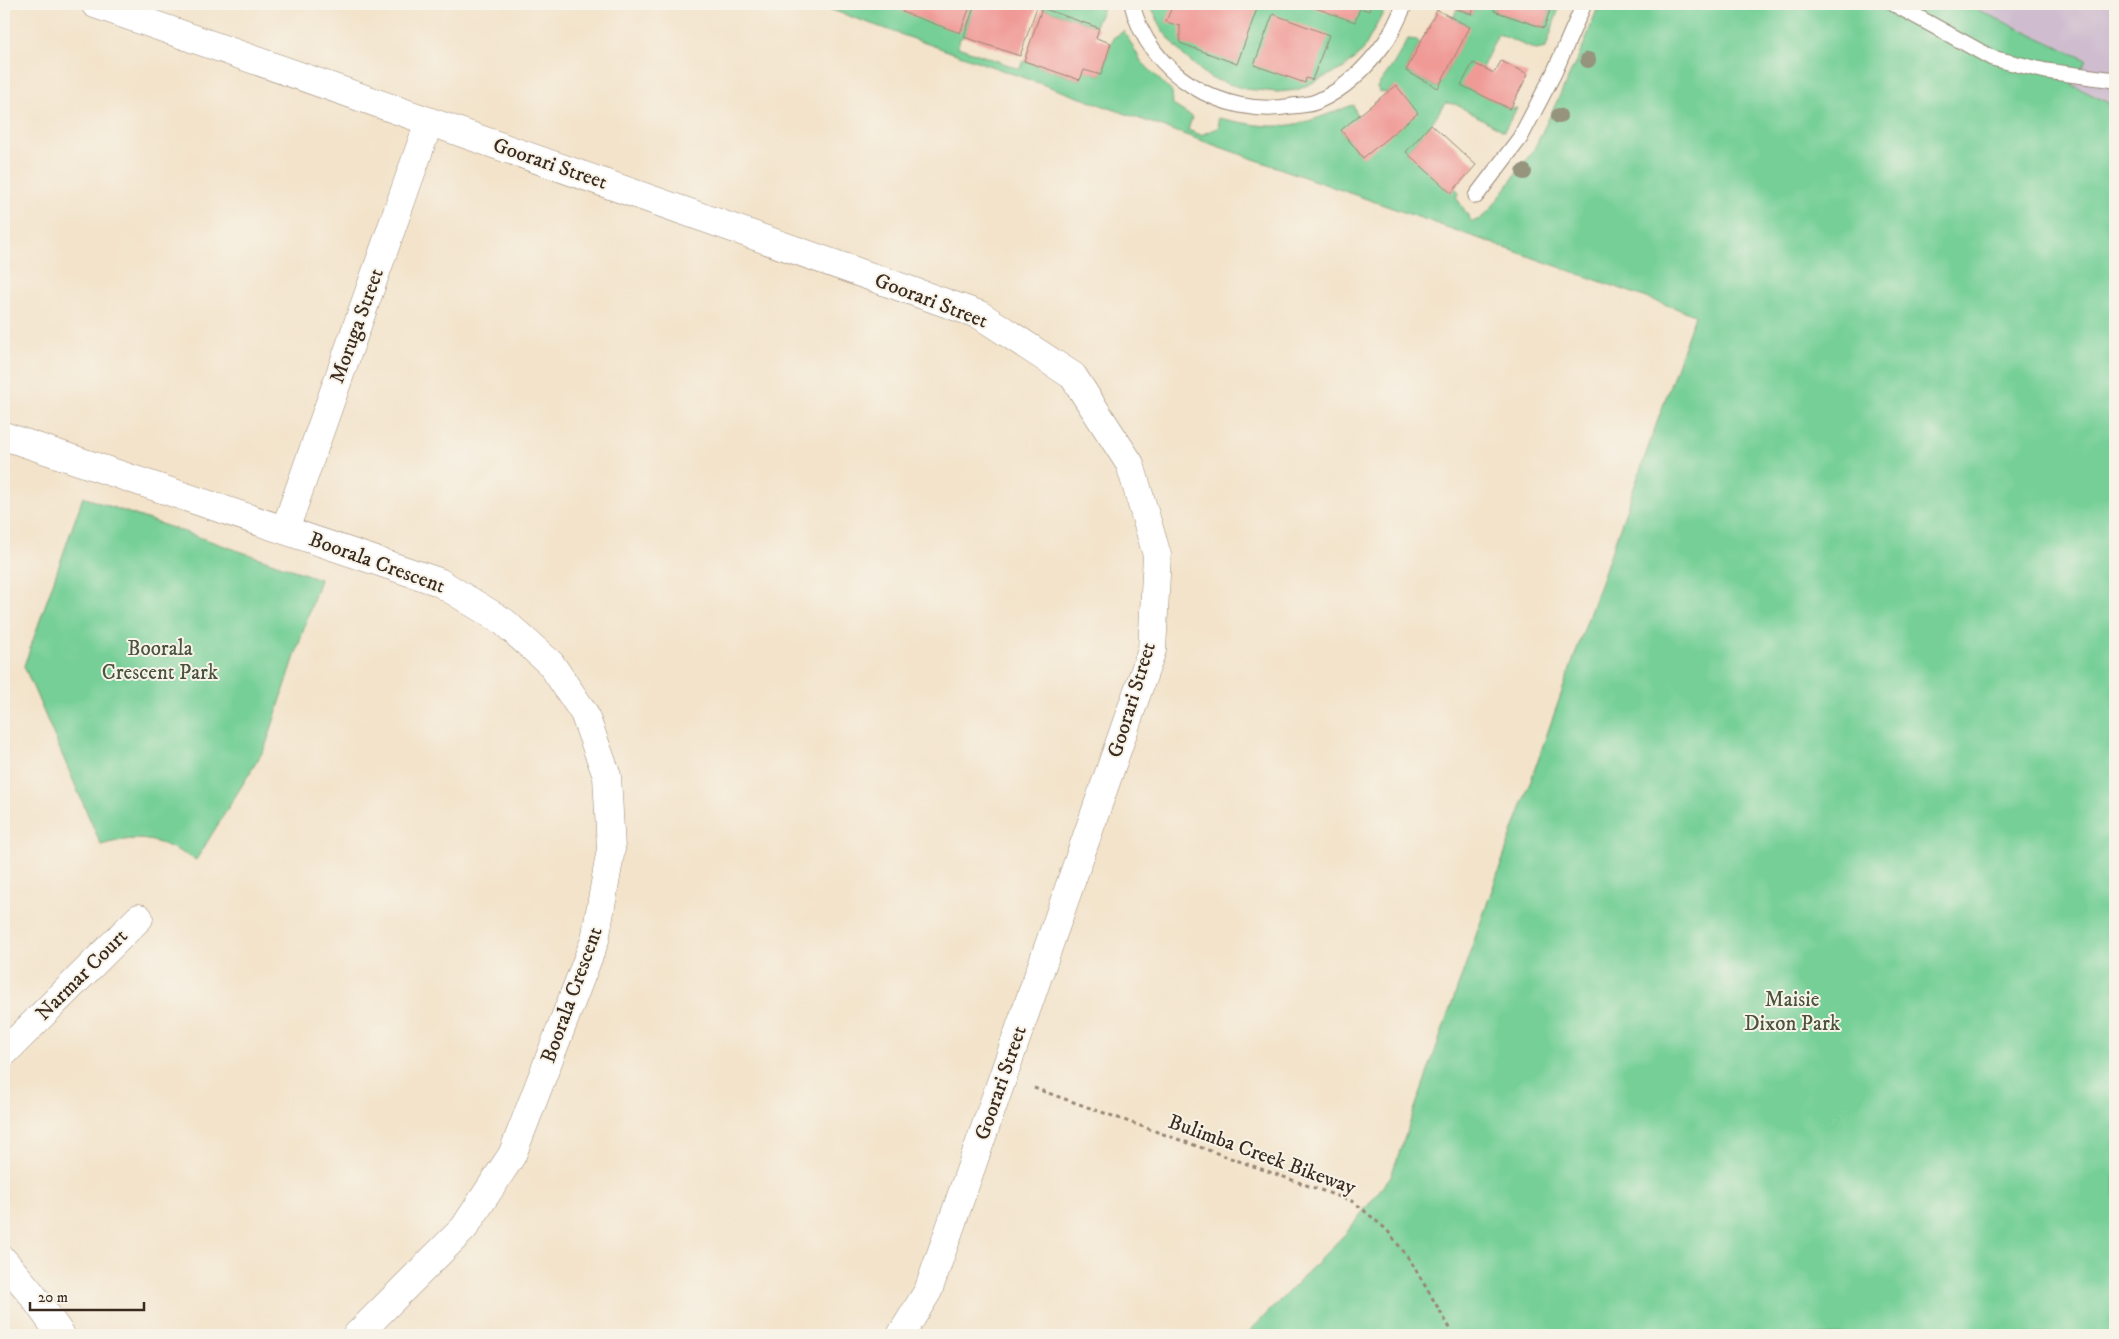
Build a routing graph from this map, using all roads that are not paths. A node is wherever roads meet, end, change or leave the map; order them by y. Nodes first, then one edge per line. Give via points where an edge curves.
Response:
1 (95, 4) edge
2 (1132, 4) edge
3 (1405, 4) edge
4 (1584, 4) edge
5 (1894, 4) edge
6 (2115, 80) edge
7 (429, 122) junction
8 (1476, 196) dead end
9 (4, 436) edge
10 (284, 530) junction
11 (139, 918) dead end
12 (4, 1052) edge
13 (4, 1260) edge
14 (61, 1335) edge
15 (357, 1335) edge
16 (901, 1335) edge

1 - 7 street, Goorari Street
2 - 3 lane via 1136,19 1157,56 1186,83 1225,103 1276,109 1317,102 1350,81 1387,41
4 - 8 lane via 1520,138
5 - 6 lane via 1992,58 2046,71
7 - 10 street, Moruga Street
7 - 16 street, Goorari Street via 980,315 1073,376 1130,464 1157,555 1152,650 928,1291
9 - 10 street, Boorala Crescent
10 - 15 street, Boorala Crescent via 439,582 504,622 551,664 584,712 607,776 611,849 595,940 512,1155 464,1228
11 - 12 street, Narmar Court
13 - 14 street

